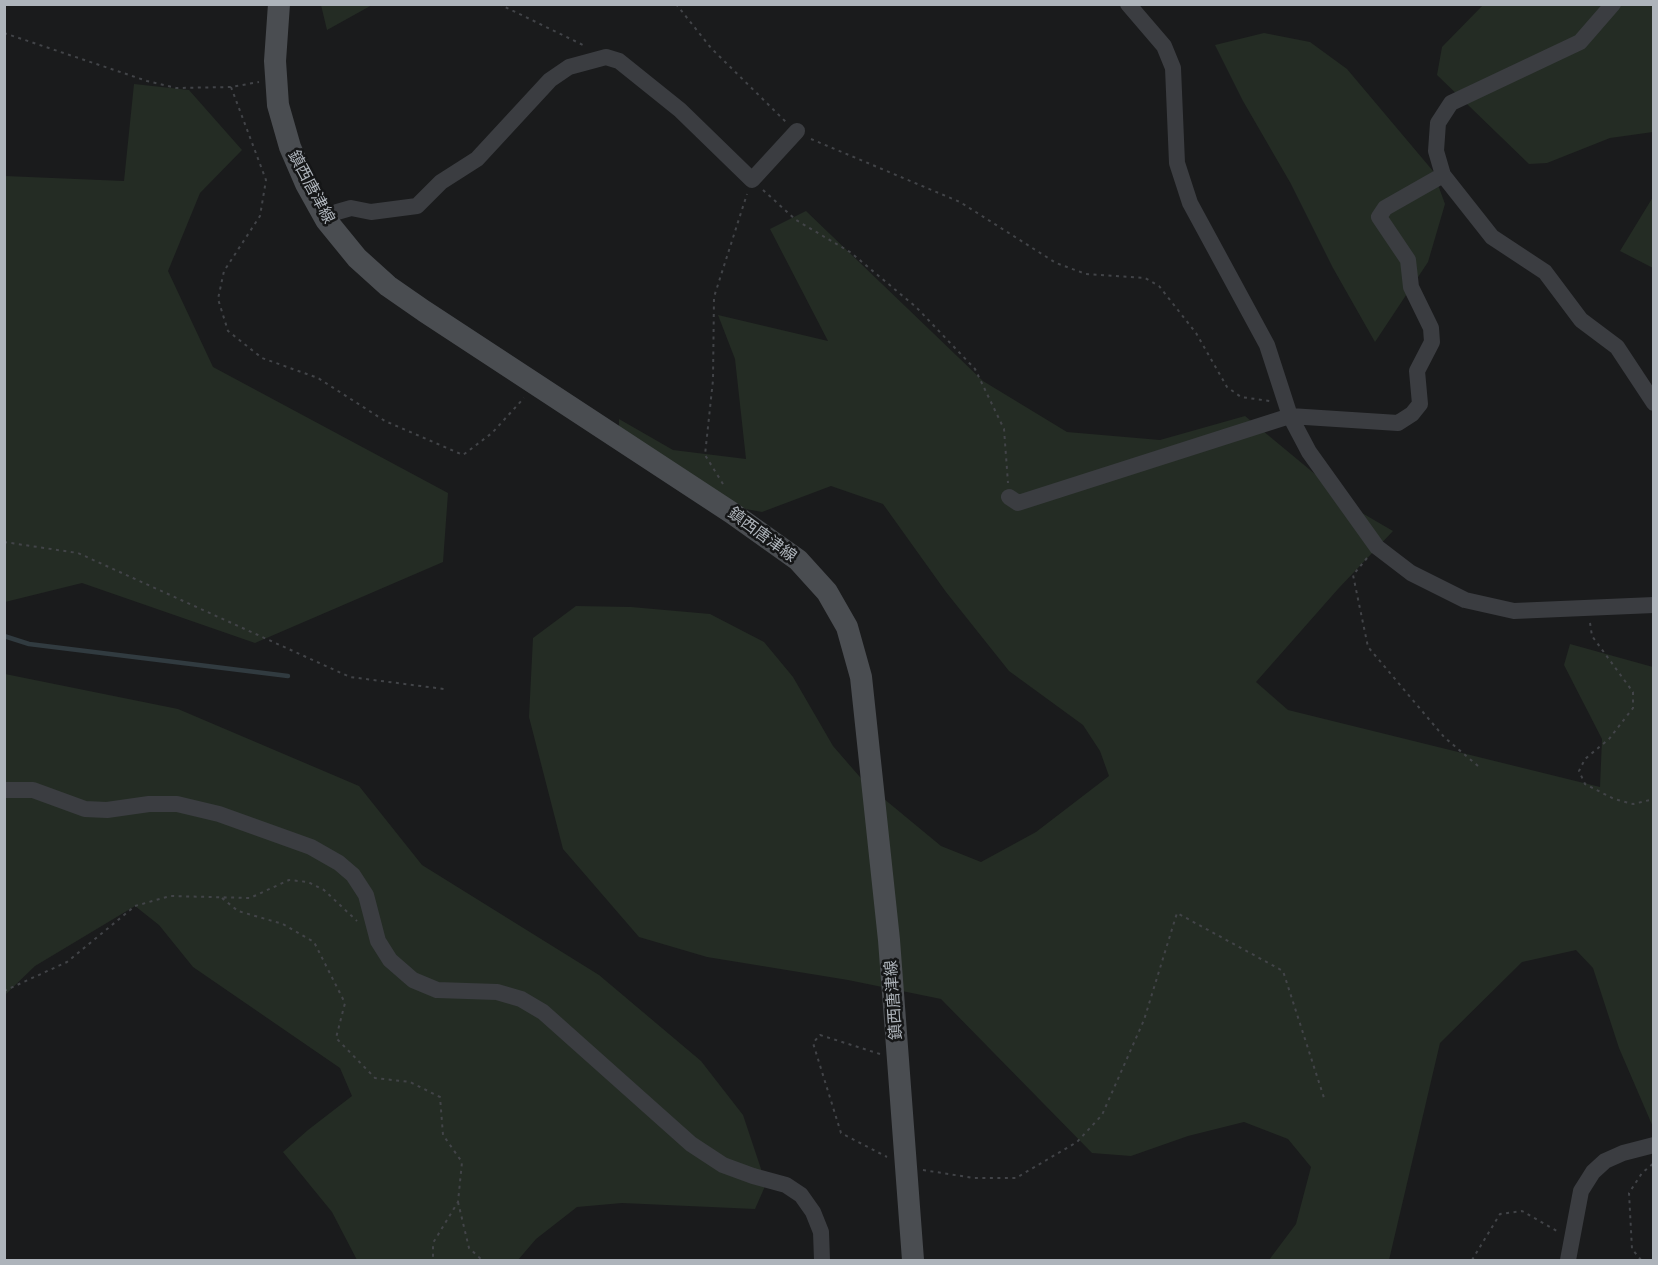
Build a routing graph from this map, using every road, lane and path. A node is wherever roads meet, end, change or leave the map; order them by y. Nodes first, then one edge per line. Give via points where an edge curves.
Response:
1 (279, 4) edge
2 (499, 4) edge
3 (676, 4) edge
4 (1128, 4) edge
5 (1613, 4) edge
6 (4, 33) edge
7 (606, 57) junction
8 (277, 79) junction
9 (231, 87) junction
10 (797, 131) junction
11 (1443, 175) junction
12 (752, 180) junction
13 (326, 220) junction
14 (536, 384) junction
15 (1653, 403) edge
16 (1288, 410) junction
17 (1009, 498) joint
18 (732, 513) junction
19 (4, 542) edge
20 (1377, 547) junction
21 (1653, 605) edge
22 (1580, 609) junction
23 (444, 689) dead end
24 (1478, 766) dead end
25 (4, 790) edge
26 (1653, 799) edge
27 (222, 898) junction
28 (378, 941) junction
29 (4, 992) edge
30 (898, 1060) junction
31 (1325, 1101) dead end
32 (1653, 1145) edge
33 (1653, 1163) edge
34 (905, 1166) junction
35 (458, 1202) junction
36 (1571, 1239) junction
37 (433, 1260) edge
38 (483, 1260) edge
39 (822, 1260) edge
40 (914, 1260) edge
41 (1472, 1260) edge
42 (1568, 1260) edge
43 (1641, 1260) edge

1 - 8 main road, 鎮西唐津線
2 - 7 path
3 - 10 path via 711,48
4 - 16 street via 1164,46 1173,68 1177,163 1183,183 1267,345
5 - 11 street via 1580,42 1451,103 1438,123 1436,151
6 - 9 path via 176,88
7 - 12 street via 619,61 680,110
7 - 13 street via 569,67 550,80 477,159 441,182 417,206 371,212 351,208
8 - 9 path
8 - 13 main road, 鎮西唐津線 via 290,147
9 - 14 path via 266,180 260,216 224,271 218,299 228,331 262,358 318,378 385,421 463,455 492,433
10 - 12 street
10 - 16 path via 817,143 960,202 1056,263 1086,274 1145,278 1159,286 1196,333 1227,387 1240,397
11 - 15 street via 1492,237 1545,272 1581,320 1617,347
11 - 16 street via 1385,208 1379,217 1408,260 1411,288 1431,328 1432,342 1418,371 1420,404 1398,423
12 - 17 path via 796,220 850,252 916,307 975,369 1004,429
12 - 18 path via 714,297 713,380 705,455 733,501
13 - 14 main road, 鎮西唐津線 via 357,258 388,286
14 - 18 main road, 鎮西唐津線
16 - 17 street via 1018,503
16 - 20 street via 1309,452
18 - 30 main road, 鎮西唐津線 via 798,560 827,592 847,627 861,677
19 - 23 path via 78,553 350,677
20 - 22 street via 1411,573 1465,600 1514,611
20 - 24 path via 1353,575 1368,646 1444,737
21 - 22 street
22 - 26 path via 1589,619 1592,636 1633,692 1633,708 1609,739 1585,759 1579,771 1585,784 1614,799 1633,804
25 - 28 street via 33,789 86,809 177,804 219,814 311,847 353,875 366,895
27 - 28 path via 250,898 289,880 308,882 324,890
27 - 29 path via 170,896 135,906 67,962
27 - 35 path via 238,911 283,924 314,942 345,1003 336,1038 375,1078 410,1082 440,1097 443,1135 462,1162
28 - 39 street via 390,960 413,980 437,990 497,992 521,999 543,1012 691,1144 723,1165 794,1190 813,1212 821,1232
30 - 34 main road, 鎮西唐津線
30 - 34 path via 820,1035 813,1043 841,1133
31 - 34 path via 1283,970 1177,913 1144,1020 1102,1115 1077,1142 1016,1178 974,1178
32 - 36 street via 1605,1161 1593,1172 1581,1191
33 - 43 path via 1629,1192 1632,1249
34 - 40 main road, 鎮西唐津線
35 - 37 path via 433,1243
35 - 38 path via 469,1248
36 - 41 path via 1522,1211 1500,1214
36 - 42 street

